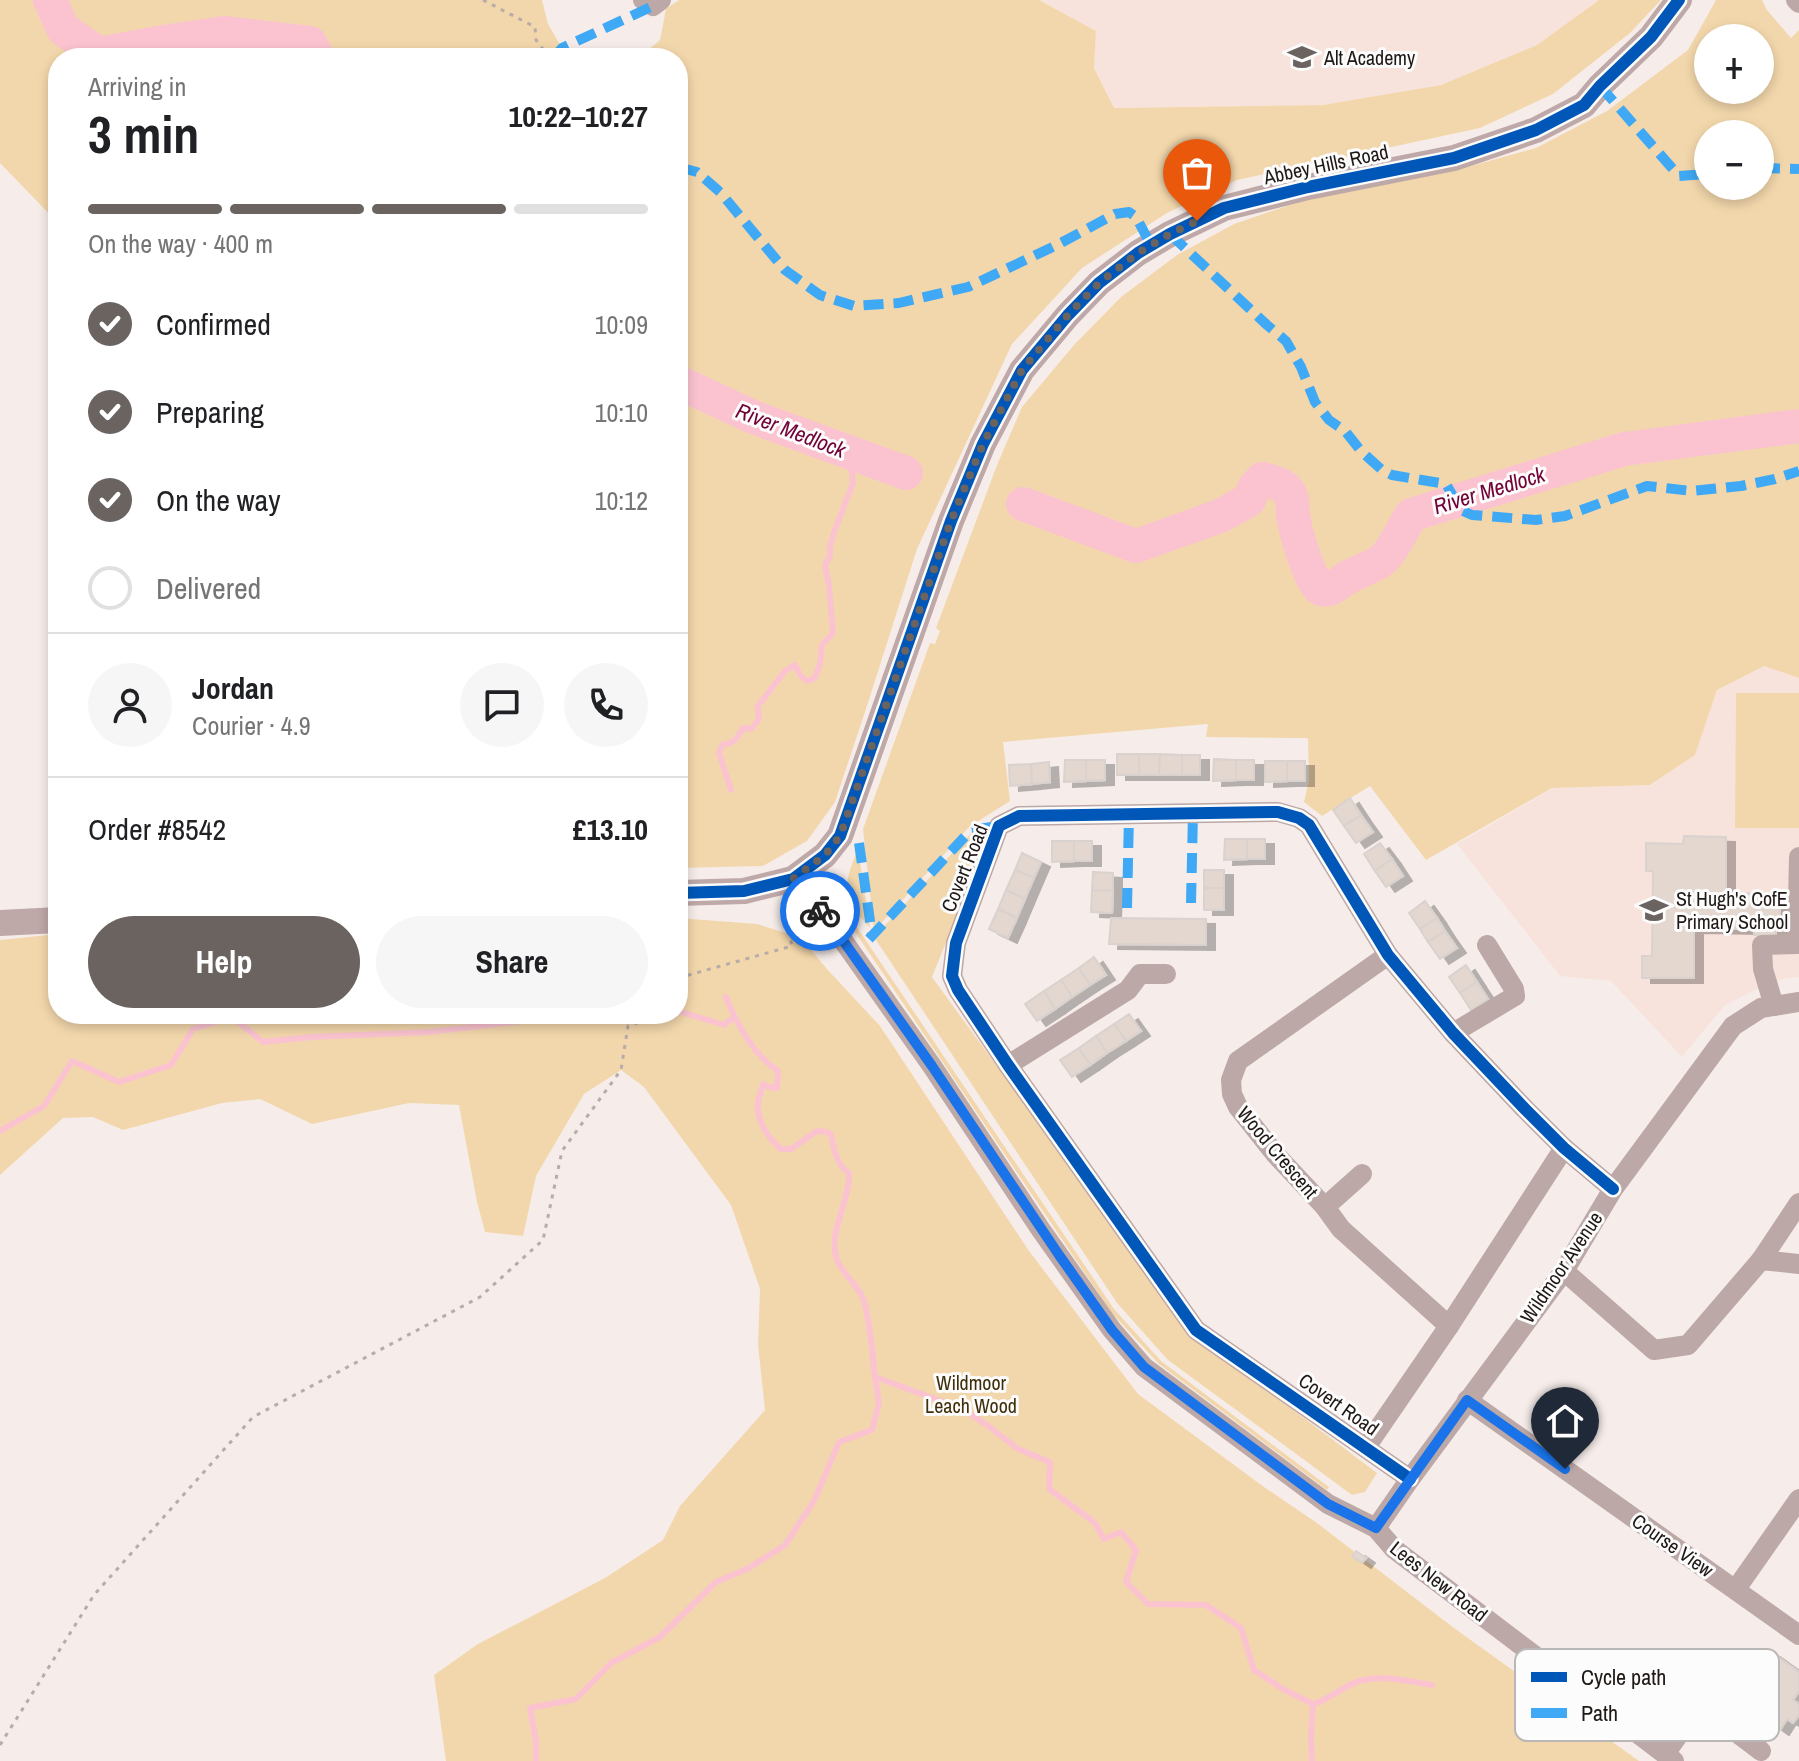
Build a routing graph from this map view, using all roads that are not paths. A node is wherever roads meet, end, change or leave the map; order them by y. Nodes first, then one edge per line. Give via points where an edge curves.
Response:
1 (1679, 0) edge
2 (1799, 857) edge
3 (793, 879) junction
4 (688, 893) edge
5 (48, 921) edge
6 (0, 923) edge
7 (1487, 945) dead end
8 (1388, 955) junction
9 (1166, 974) dead end
10 (1799, 1002) edge
11 (1774, 1006) junction
12 (1453, 1033) junction
13 (1008, 1065) junction
14 (1564, 1148) junction
15 (1362, 1174) dead end
16 (1613, 1189) junction
17 (1799, 1203) edge
18 (1325, 1207) junction
19 (1761, 1260) junction
20 (1799, 1264) edge
21 (1564, 1271) junction
22 (1449, 1326) junction
23 (1467, 1400) junction
24 (1366, 1447) junction
25 (1410, 1479) junction
26 (1799, 1499) edge
27 (1376, 1528) junction
28 (1736, 1589) junction
29 (1799, 1635) edge
30 (1526, 1649) edge
31 (1648, 1741) edge
32 (1748, 1741) edge
33 (1761, 1751) dead end
34 (1670, 1758) edge

1 - 3 main road, Abbey Hills Road via 1651,37 1584,105 1536,130 1454,158 1224,208 1138,253 1099,283 1022,370 983,444 840,836
2 - 11 street via 1797,944 1762,945
3 - 4 main road via 744,891
3 - 27 street, Lees New Road via 832,925 1112,1330 1144,1367 1328,1504
5 - 6 main road
7 - 12 street via 1515,996
8 - 12 street, Covert Road
8 - 13 street, Covert Road via 1309,825 1299,818 1278,812 1019,816 999,826 952,964 958,990
8 - 18 street, Wood Crescent via 1238,1061 1231,1080 1238,1107
9 - 13 street via 1140,974 1128,990
10 - 11 street, Wildmoor Avenue
11 - 16 street, Wildmoor Avenue via 1733,1026
12 - 14 street, Covert Road
13 - 24 street, Covert Road via 1196,1330
14 - 16 street, Covert Road
14 - 22 street
15 - 18 street
16 - 21 street, Wildmoor Avenue
17 - 19 street
18 - 22 street, Wood Crescent via 1341,1229
19 - 20 street
19 - 21 street via 1688,1345 1654,1350
21 - 23 street, Wildmoor Avenue
22 - 24 street
23 - 25 street, Wildmoor Avenue
23 - 28 street, Course View
24 - 25 street, Covert Road
25 - 27 street, Wildmoor Avenue
26 - 28 street
27 - 30 street, Lees New Road via 1394,1549
28 - 29 street, Course View
31 - 34 street, Lees New Road
32 - 33 street

